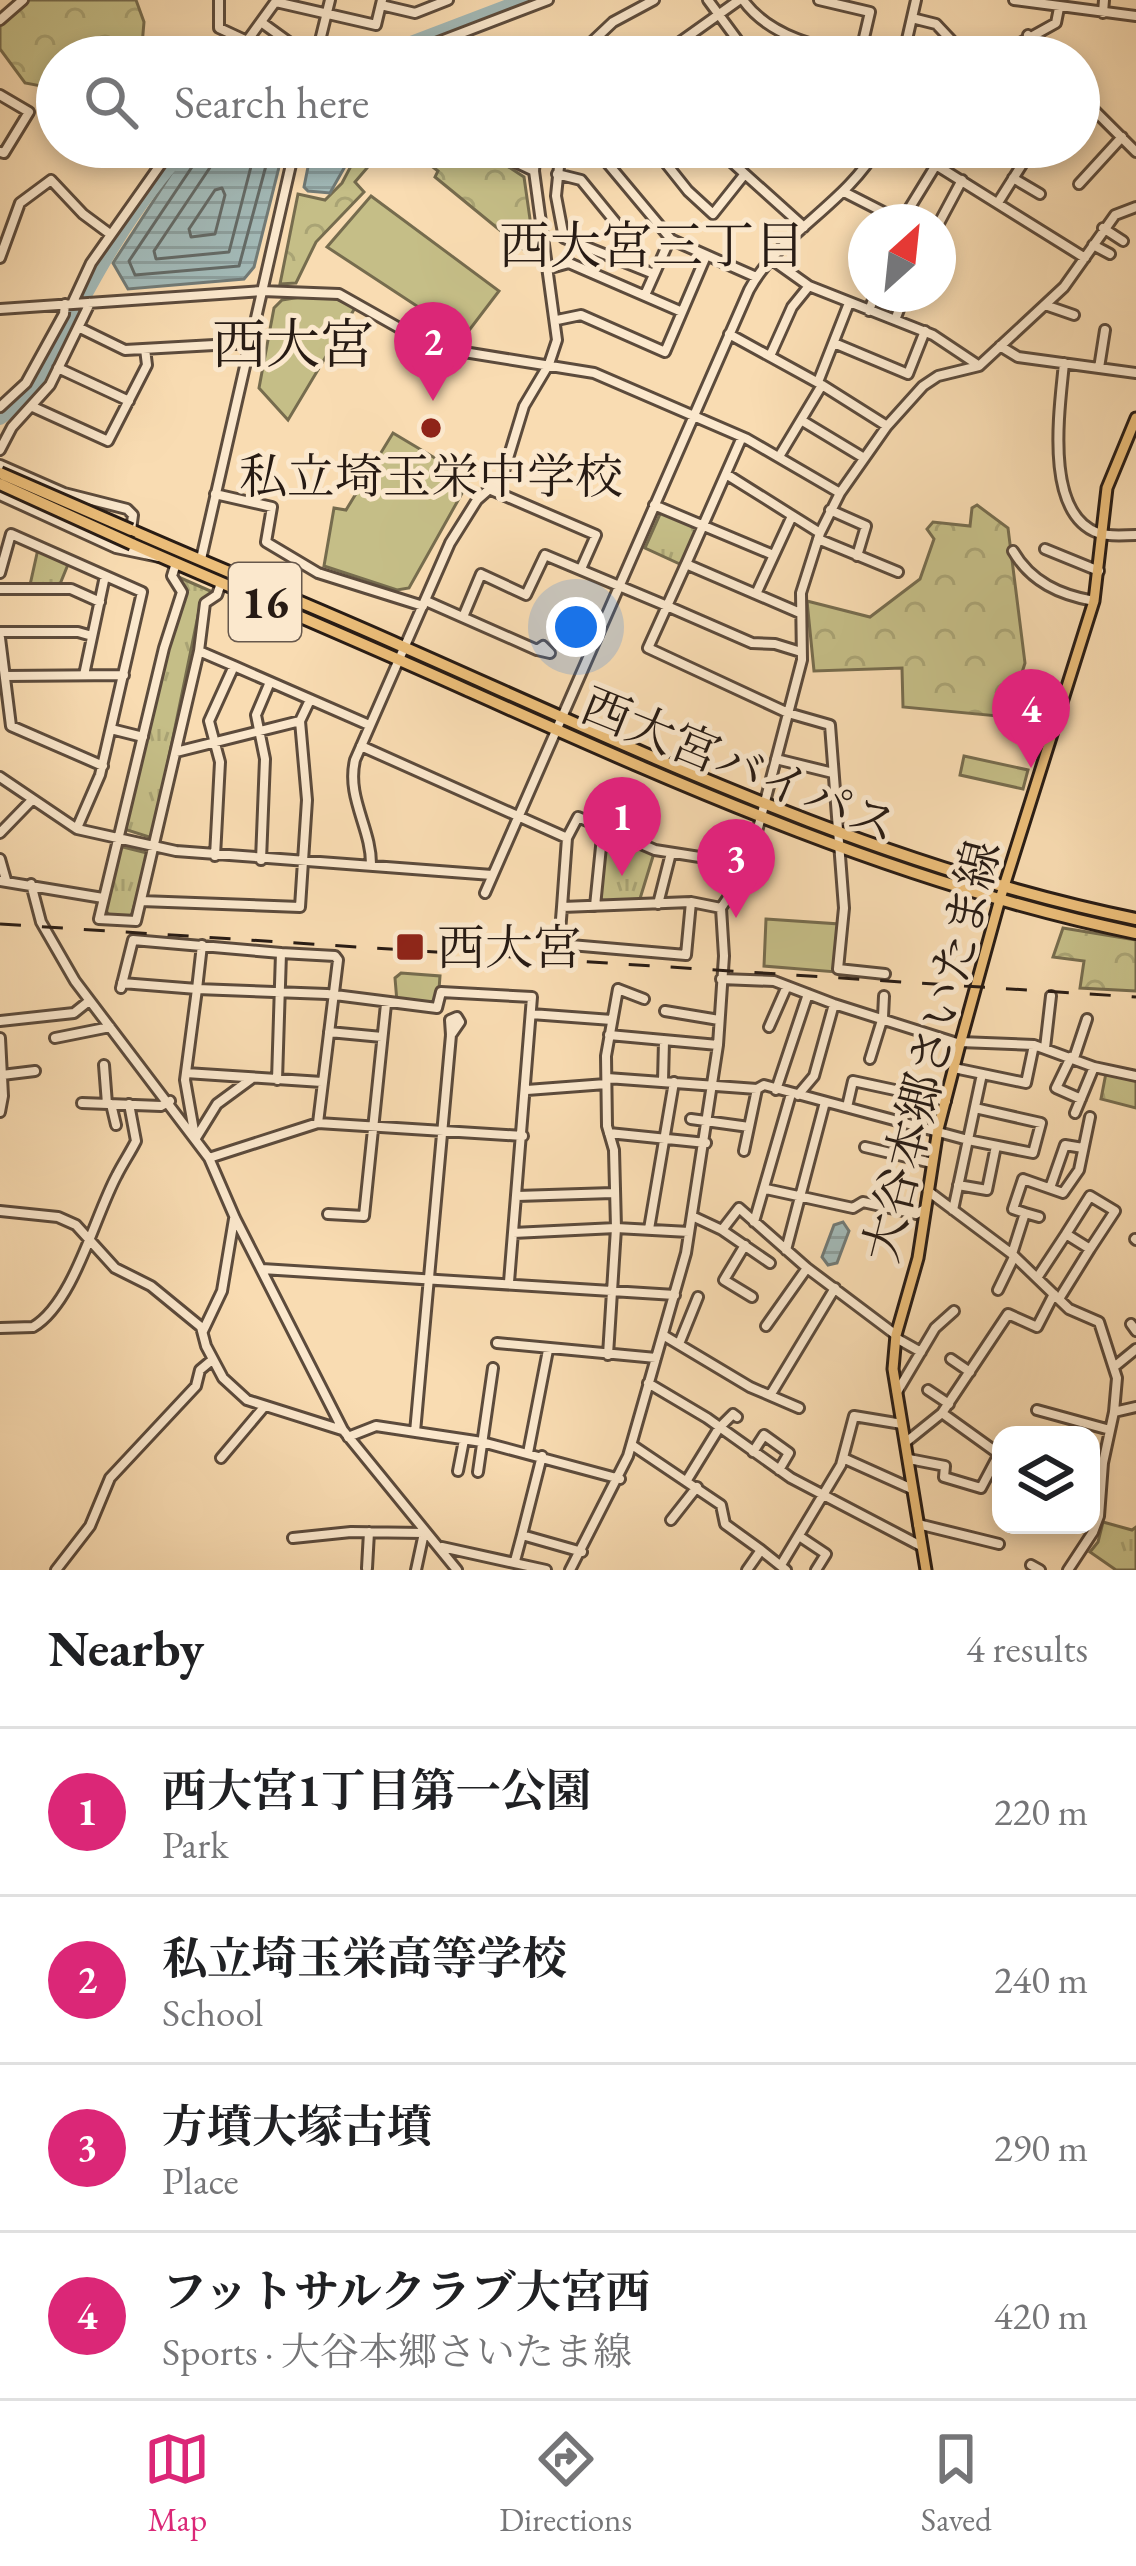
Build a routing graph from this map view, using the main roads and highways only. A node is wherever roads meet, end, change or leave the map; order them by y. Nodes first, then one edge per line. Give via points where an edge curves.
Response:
1 (1136, 418) edge
2 (0, 469) edge
3 (0, 484) edge
4 (131, 537) junction
5 (401, 653) junction
6 (763, 811) junction
7 (1002, 893) junction
8 (1136, 920) edge
9 (1136, 933) edge
10 (926, 1570) edge

1 - 7 main road, 大谷本郷さいたま線 via 1107,488 1094,601
2 - 4 highway, 西大宮バイパス / 16, bridge
3 - 4 highway, 西大宮バイパス / 16, bridge
4 - 5 highway, 西大宮バイパス / 16 via 280,594
4 - 5 highway, 西大宮バイパス / 16 via 221,583
5 - 6 highway, 西大宮バイパス / 16
6 - 7 highway, 西大宮バイパス / 16
6 - 7 highway, 西大宮バイパス / 16 via 841,848
7 - 8 highway, 西大宮バイパス / 16
7 - 9 highway, 西大宮バイパス / 16
7 - 10 main road, 大谷本郷さいたま線 via 938,1129 918,1258 896,1336 893,1369

